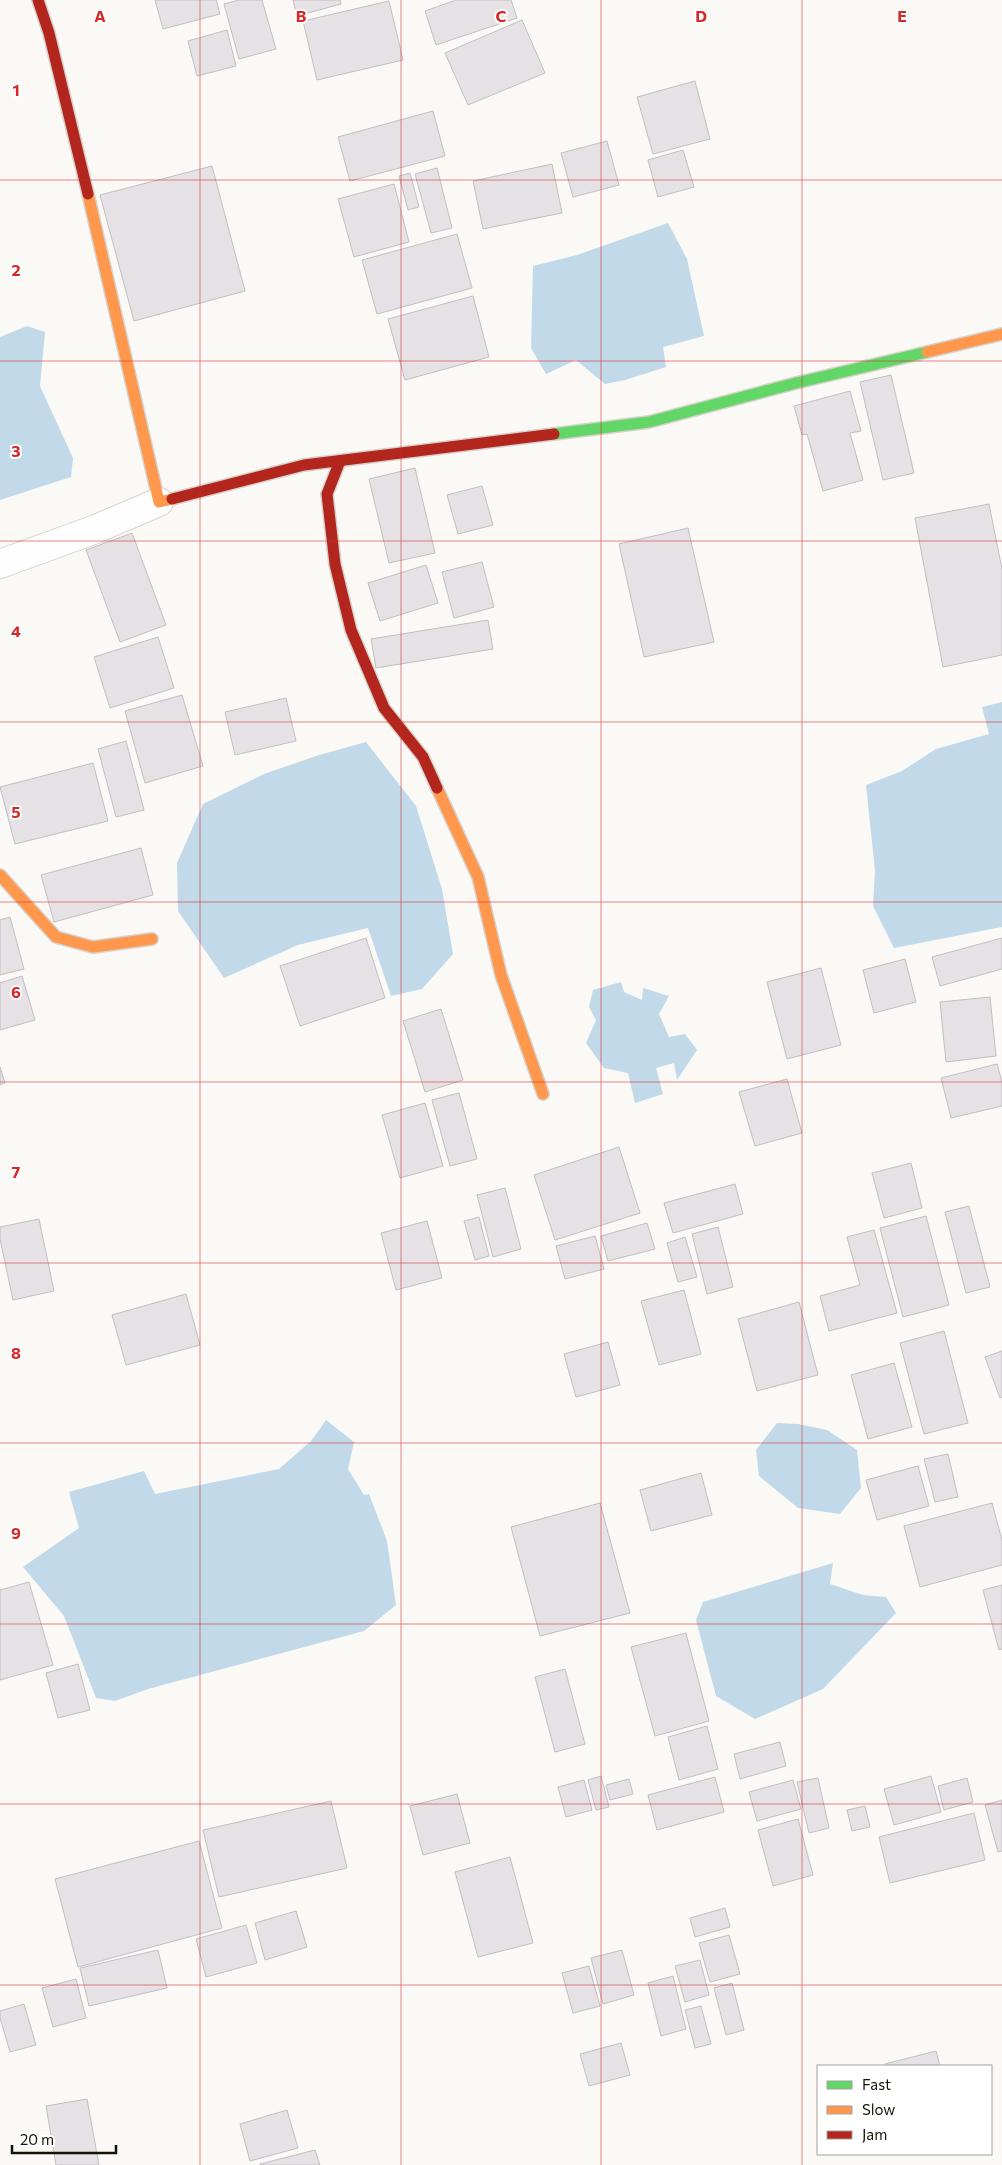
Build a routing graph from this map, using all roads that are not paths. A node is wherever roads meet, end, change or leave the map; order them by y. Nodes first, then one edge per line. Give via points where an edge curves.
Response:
1 (38, 0) edge
2 (1002, 334) edge
3 (340, 461) junction
4 (158, 502) junction
5 (0, 564) edge
6 (0, 875) edge
7 (152, 939) dead end
8 (543, 1094) dead end

1 - 4 street via 54,52 121,332
2 - 3 street via 649,422
3 - 4 street via 304,465
3 - 8 street via 326,494 335,564 351,630 384,708 422,757 478,877 501,974
4 - 5 street via 96,530
6 - 7 street via 56,937 92,947

